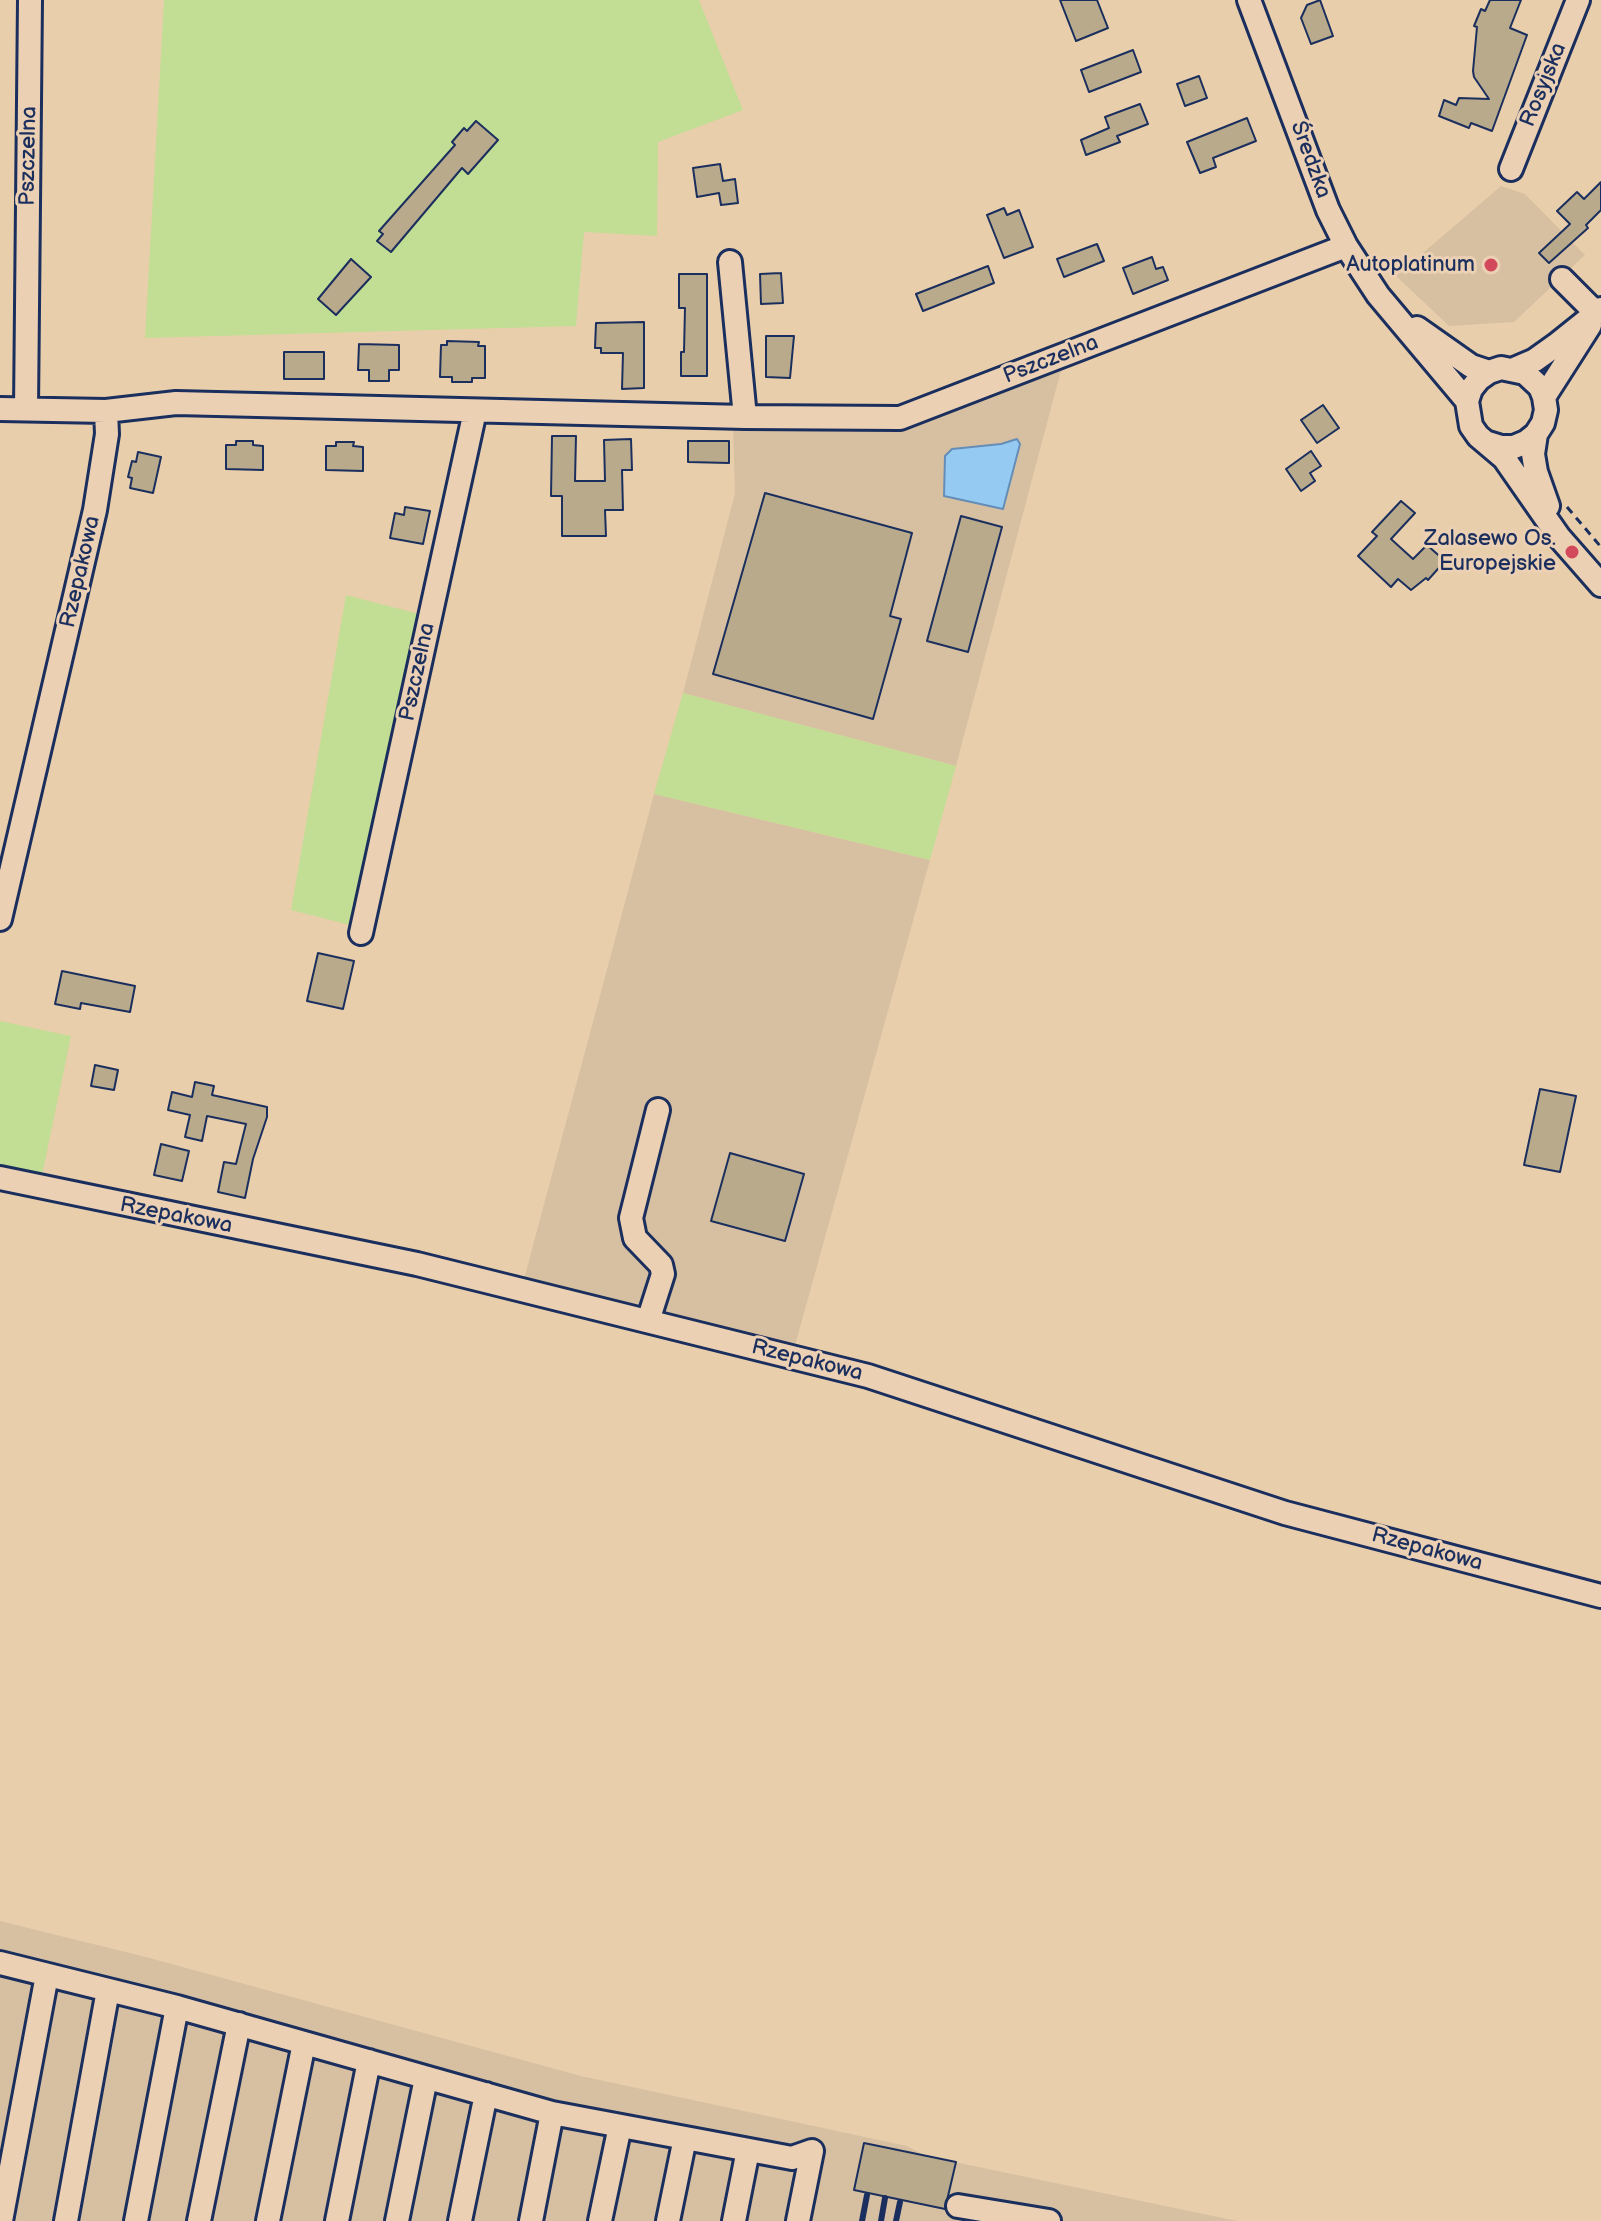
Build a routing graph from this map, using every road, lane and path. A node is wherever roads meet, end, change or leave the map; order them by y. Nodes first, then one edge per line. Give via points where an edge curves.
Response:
1 (30, 0) edge
2 (1249, 0) edge
3 (1578, 0) edge
4 (1511, 169) dead end
5 (1346, 246) junction
6 (730, 262) dead end
7 (1562, 279) dead end
8 (1391, 309) junction
9 (1599, 311) edge
10 (1514, 369) junction
11 (1489, 372) junction
12 (1544, 397) junction
13 (1467, 401) junction
14 (0, 409) edge
15 (26, 409) junction
16 (106, 411) junction
17 (475, 411) junction
18 (745, 417) junction
19 (1536, 434) junction
20 (1488, 443) junction
21 (1562, 500) dead end
22 (1559, 537) junction
23 (1601, 547) edge
24 (1601, 585) edge
25 (0, 919) edge
26 (361, 933) dead end
27 (658, 1110) dead end
28 (0, 1178) edge
29 (648, 1321) junction
30 (1601, 1596) edge
31 (0, 1963) edge
32 (47, 1975) junction
33 (108, 1990) junction
34 (177, 2007) junction
35 (239, 2024) junction
36 (304, 2043) junction
37 (369, 2061) junction
38 (426, 2078) junction
39 (486, 2094) junction
40 (552, 2113) junction
41 (620, 2126) junction
42 (685, 2138) junction
43 (748, 2150) junction
44 (958, 2206) dead end
45 (1, 2221) edge
46 (66, 2221) edge
47 (136, 2221) edge
48 (199, 2221) edge
49 (268, 2221) edge
50 (337, 2221) edge
51 (397, 2221) edge
52 (460, 2221) edge
53 (531, 2221) edge
54 (600, 2221) edge
55 (668, 2221) edge
56 (734, 2221) edge
57 (798, 2221) edge
58 (1049, 2221) edge

1 - 15 street, Pszczelna
2 - 5 street, Średzka
3 - 4 street, Rosyjska
5 - 8 street, Średzka
5 - 18 street, Pszczelna via 900,418
6 - 18 street
7 - 9 street
8 - 11 street, Średzka via 1455,356
8 - 13 street, Średzka
9 - 10 street
9 - 12 street
10 - 11 street
10 - 12 street via 1533,379
11 - 13 street via 1471,389
12 - 19 street via 1546,410
13 - 20 street via 1471,426
14 - 15 street, Pszczelna
15 - 16 street, Pszczelna
16 - 17 street, Pszczelna via 176,403
16 - 25 street, Rzepakowa via 95,510
17 - 18 street, Pszczelna
17 - 26 street, Pszczelna
19 - 20 street via 1514,447
19 - 22 street via 1536,472
20 - 22 street
21 - 23 path
22 - 24 street
27 - 29 street via 631,1218 640,1245 661,1265 661,1283
28 - 29 street, Rzepakowa via 417,1264
29 - 30 street, Rzepakowa via 868,1376 1285,1513
31 - 32 street
32 - 33 street
32 - 45 street
33 - 34 street
33 - 46 street
34 - 35 street
34 - 47 street
35 - 36 street
35 - 48 street
36 - 37 street
36 - 49 street
37 - 38 street
37 - 50 street
38 - 39 street
38 - 51 street
39 - 40 street
39 - 52 street
40 - 41 street
40 - 53 street
41 - 42 street
41 - 54 street
42 - 43 street
42 - 55 street
43 - 56 street
43 - 57 street via 792,2158 812,2151
44 - 58 street

